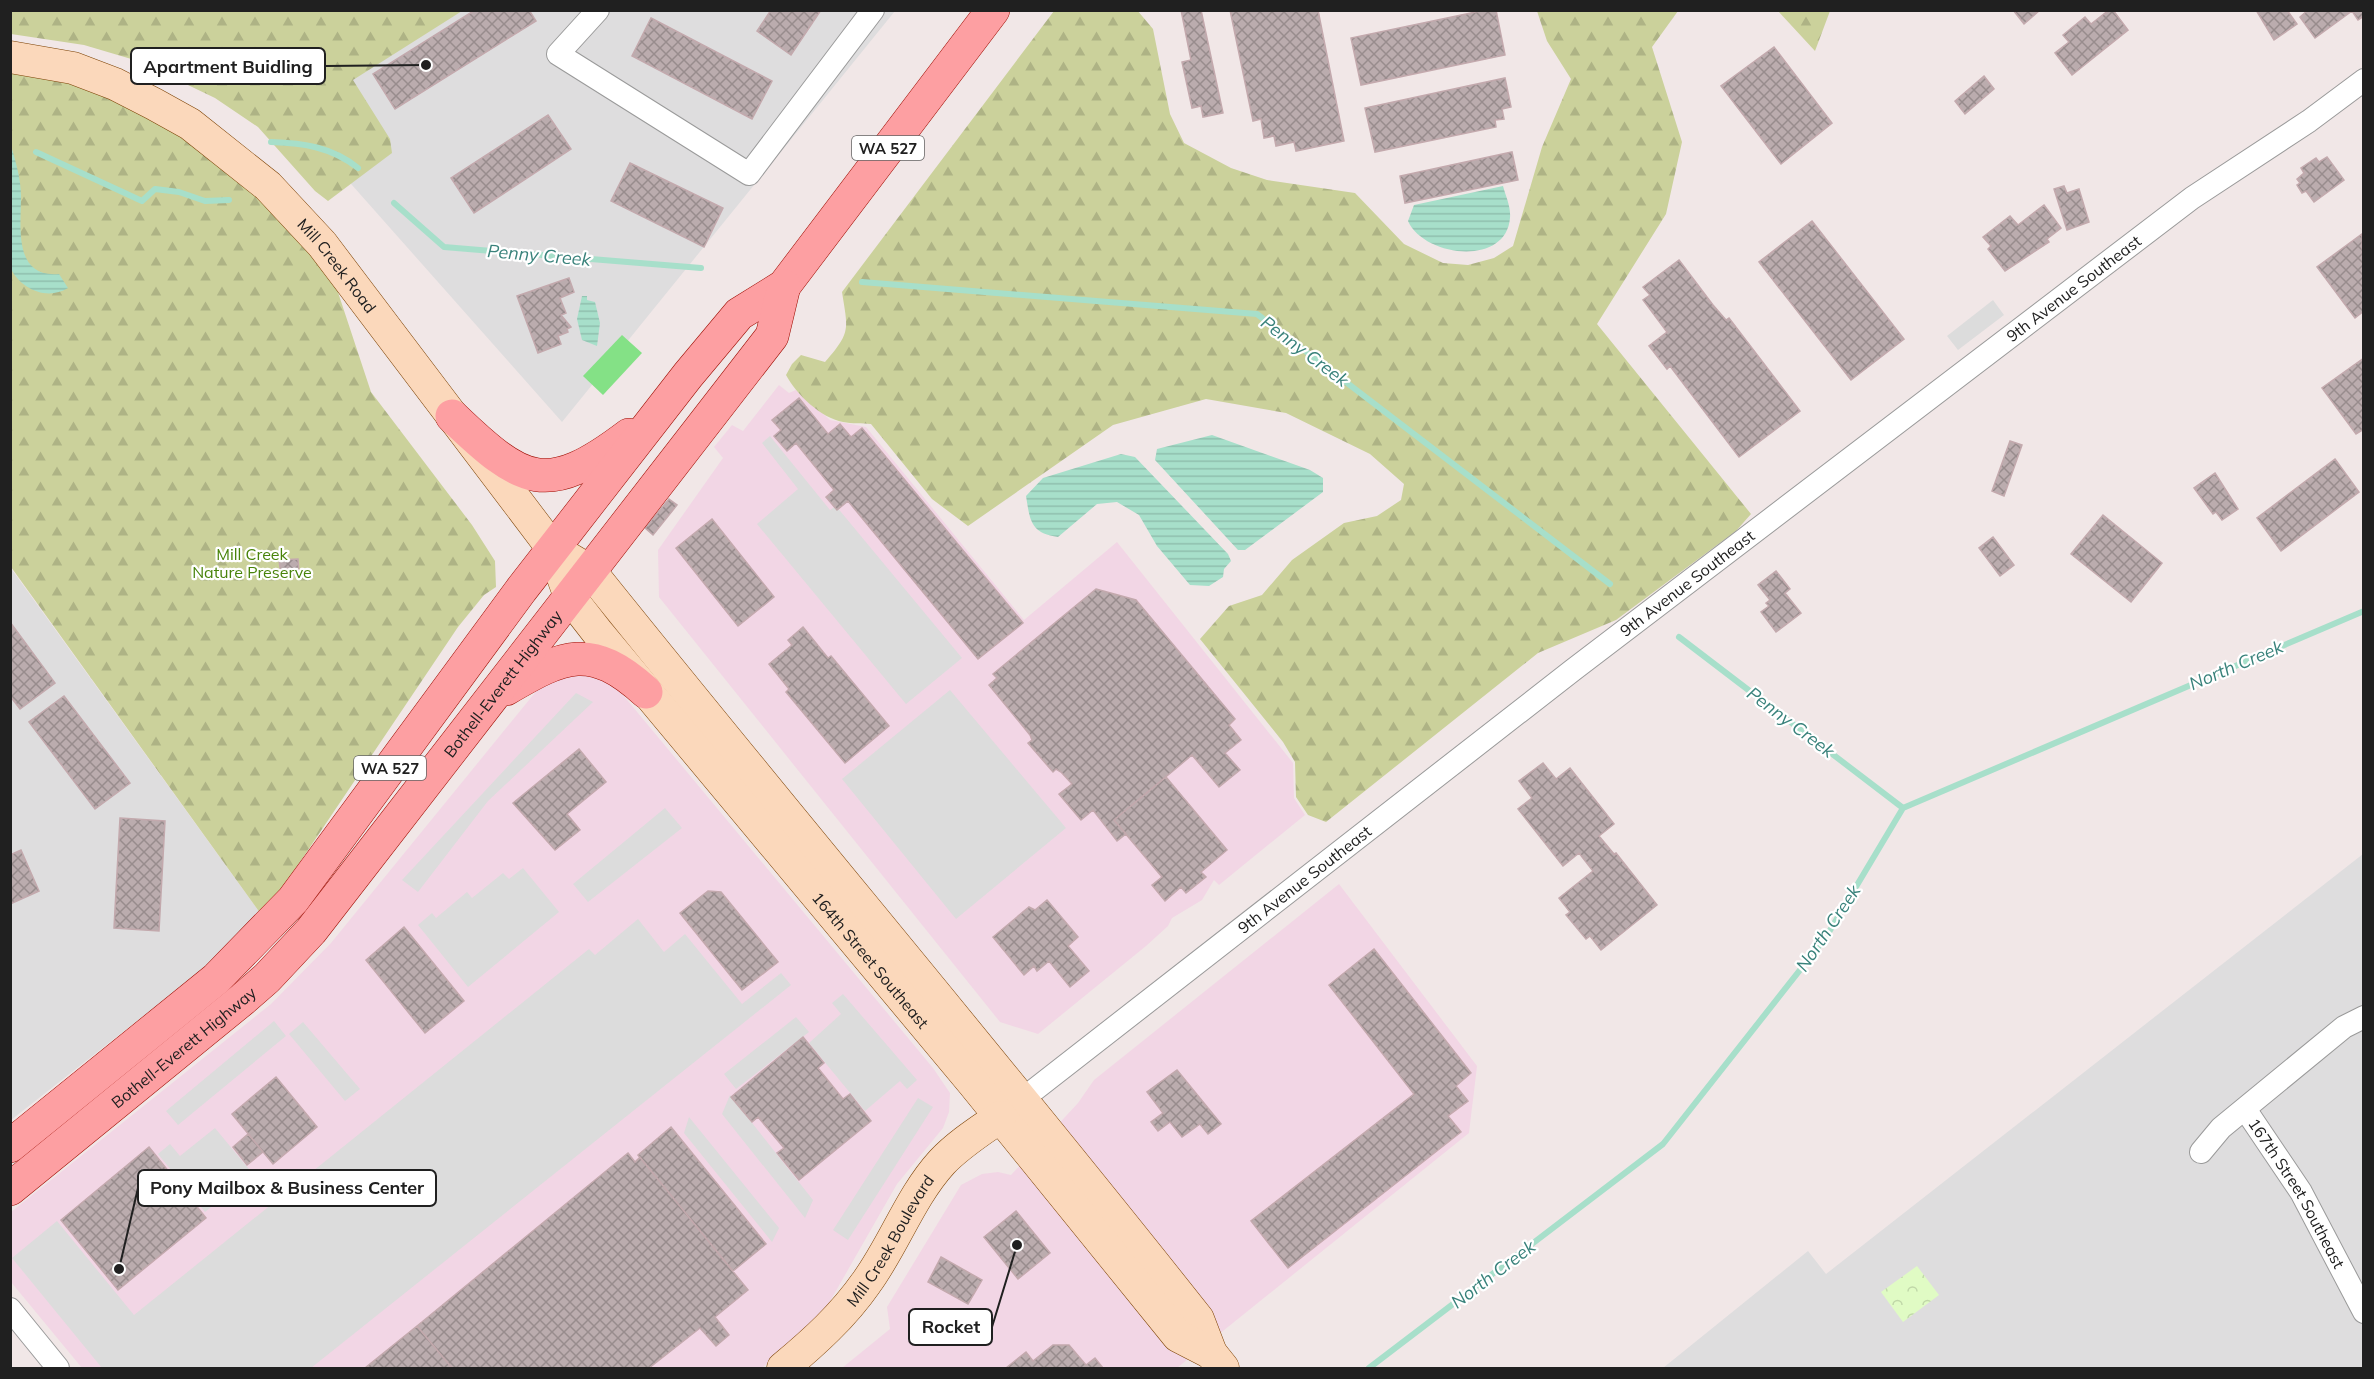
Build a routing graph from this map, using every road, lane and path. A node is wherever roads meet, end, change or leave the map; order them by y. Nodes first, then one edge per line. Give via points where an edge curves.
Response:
1 (598, 10) edge
2 (873, 10) edge
3 (993, 10) edge
4 (10, 57) edge
5 (2364, 80) edge
6 (784, 286) junction
7 (659, 412) junction
8 (452, 416) junction
9 (553, 549) junction
10 (590, 571) junction
11 (570, 597) junction
12 (646, 692) junction
13 (491, 698) junction
14 (2364, 1017) edge
15 (76, 1094) junction
16 (1012, 1108) junction
17 (2245, 1108) junction
18 (10, 1146) edge
19 (2201, 1152) dead end
20 (10, 1166) edge
21 (10, 1189) edge
22 (10, 1309) edge
23 (2364, 1312) edge
24 (1217, 1361) edge
25 (58, 1368) edge
26 (783, 1368) edge

1 - 2 street via 558,54 749,174
3 - 6 main road, Bothell-Everett Highway / WA 527
4 - 8 main road, Mill Creek Road via 73,68 115,84 190,124 230,154 268,186 322,243
5 - 16 street, 9th Avenue Southeast via 2192,198 1573,670
6 - 7 main road, Bothell-Everett Highway / WA 527 via 739,314
6 - 10 main road, Bothell-Everett Highway / WA 527 via 772,336
7 - 8 main road via 576,470 556,476 527,474 508,465
7 - 9 main road, Bothell-Everett Highway / WA 527
8 - 9 main road, Mill Creek Road
9 - 10 main road, Mill Creek Road
9 - 11 main road, 164th Street Southeast
9 - 15 main road, Bothell-Everett Highway / WA 527 via 293,900 216,979
10 - 11 main road, Bothell-Everett Highway / WA 527
10 - 16 main road, 164th Street Southeast via 886,938
11 - 12 main road, 164th Street Southeast
11 - 13 main road, Bothell-Everett Highway / WA 527
12 - 13 main road via 606,663 571,659 546,667
12 - 16 main road, 164th Street Southeast
13 - 21 main road, Bothell-Everett Highway / WA 527 via 311,931 267,978
14 - 17 street via 2344,1027
15 - 18 main road, Bothell-Everett Highway / WA 527
15 - 20 main road via 40,1140
16 - 24 main road, 164th Street Southeast via 1198,1319
16 - 26 main road, Mill Creek Boulevard via 943,1161 852,1302
17 - 19 street
17 - 23 street, 167th Street Southeast via 2301,1192
22 - 25 street

